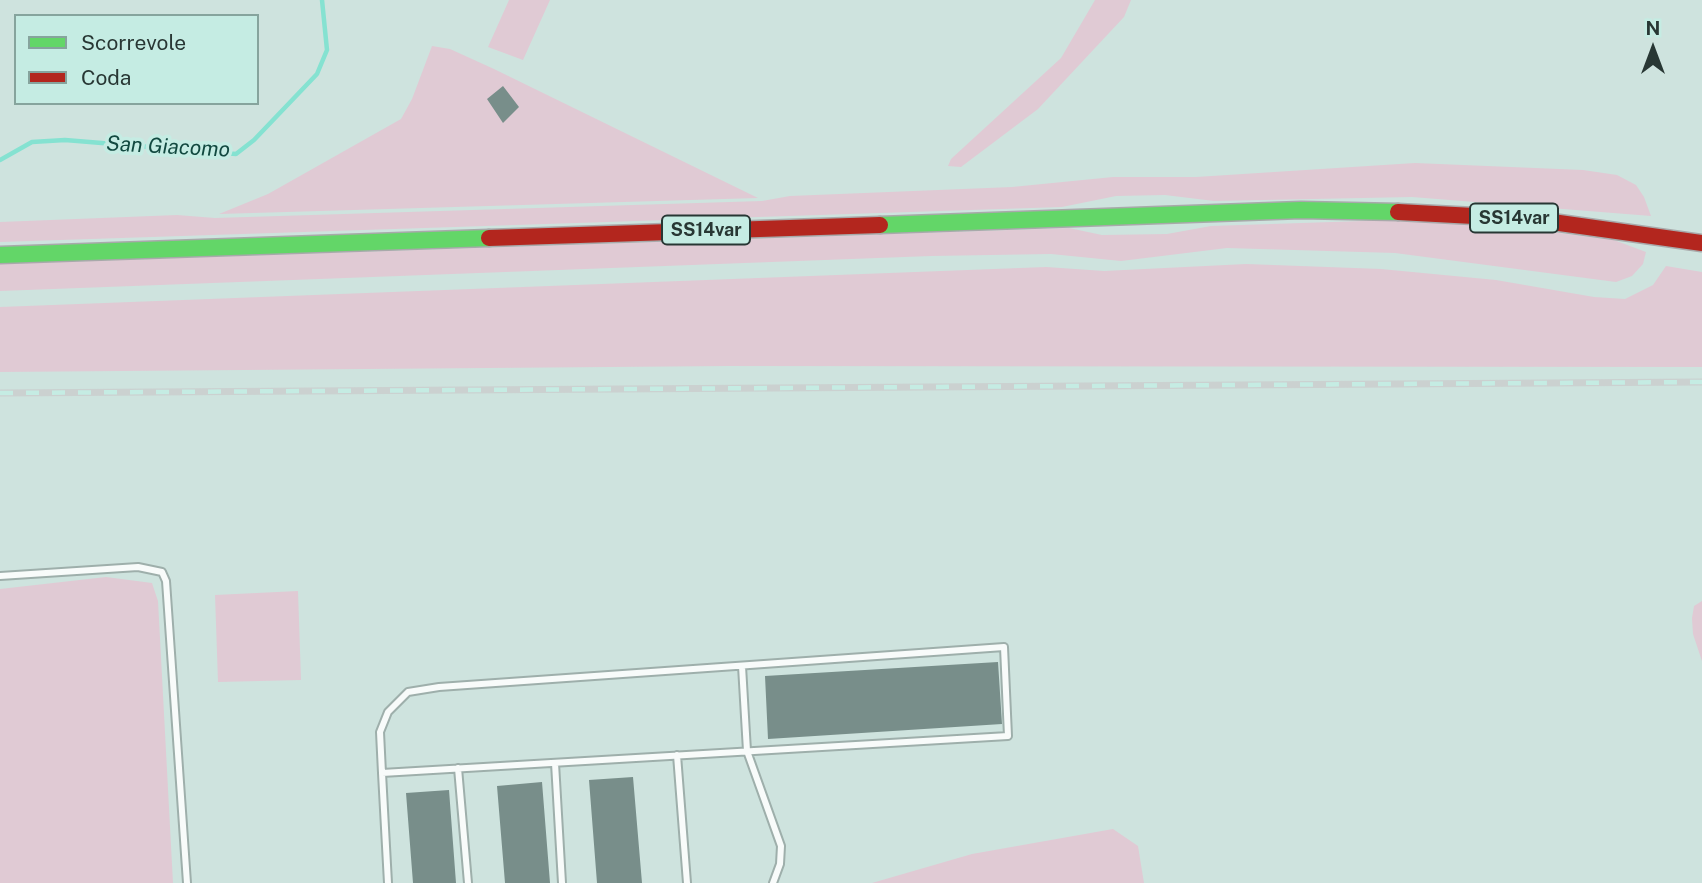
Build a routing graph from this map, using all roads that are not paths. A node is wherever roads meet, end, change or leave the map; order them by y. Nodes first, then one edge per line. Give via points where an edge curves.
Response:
1 (1702, 243) edge
2 (0, 255) edge
3 (0, 576) edge
4 (741, 666) junction
5 (747, 751) junction
6 (677, 755) junction
7 (555, 763) junction
8 (458, 768) junction
9 (382, 773) junction
10 (187, 883) edge
11 (388, 883) edge
12 (468, 883) edge
13 (562, 883) edge
14 (687, 883) edge
15 (773, 883) edge

1 - 2 highway, SS14var via 1531,219 1301,210
3 - 10 lane via 138,567 163,572
4 - 5 lane
4 - 5 lane via 1004,647 1008,736
4 - 9 lane via 408,692 388,712 380,732
5 - 6 lane
5 - 15 lane via 781,846
6 - 7 lane
6 - 14 lane
7 - 8 lane
7 - 13 lane
8 - 9 lane
8 - 12 lane
9 - 11 lane

